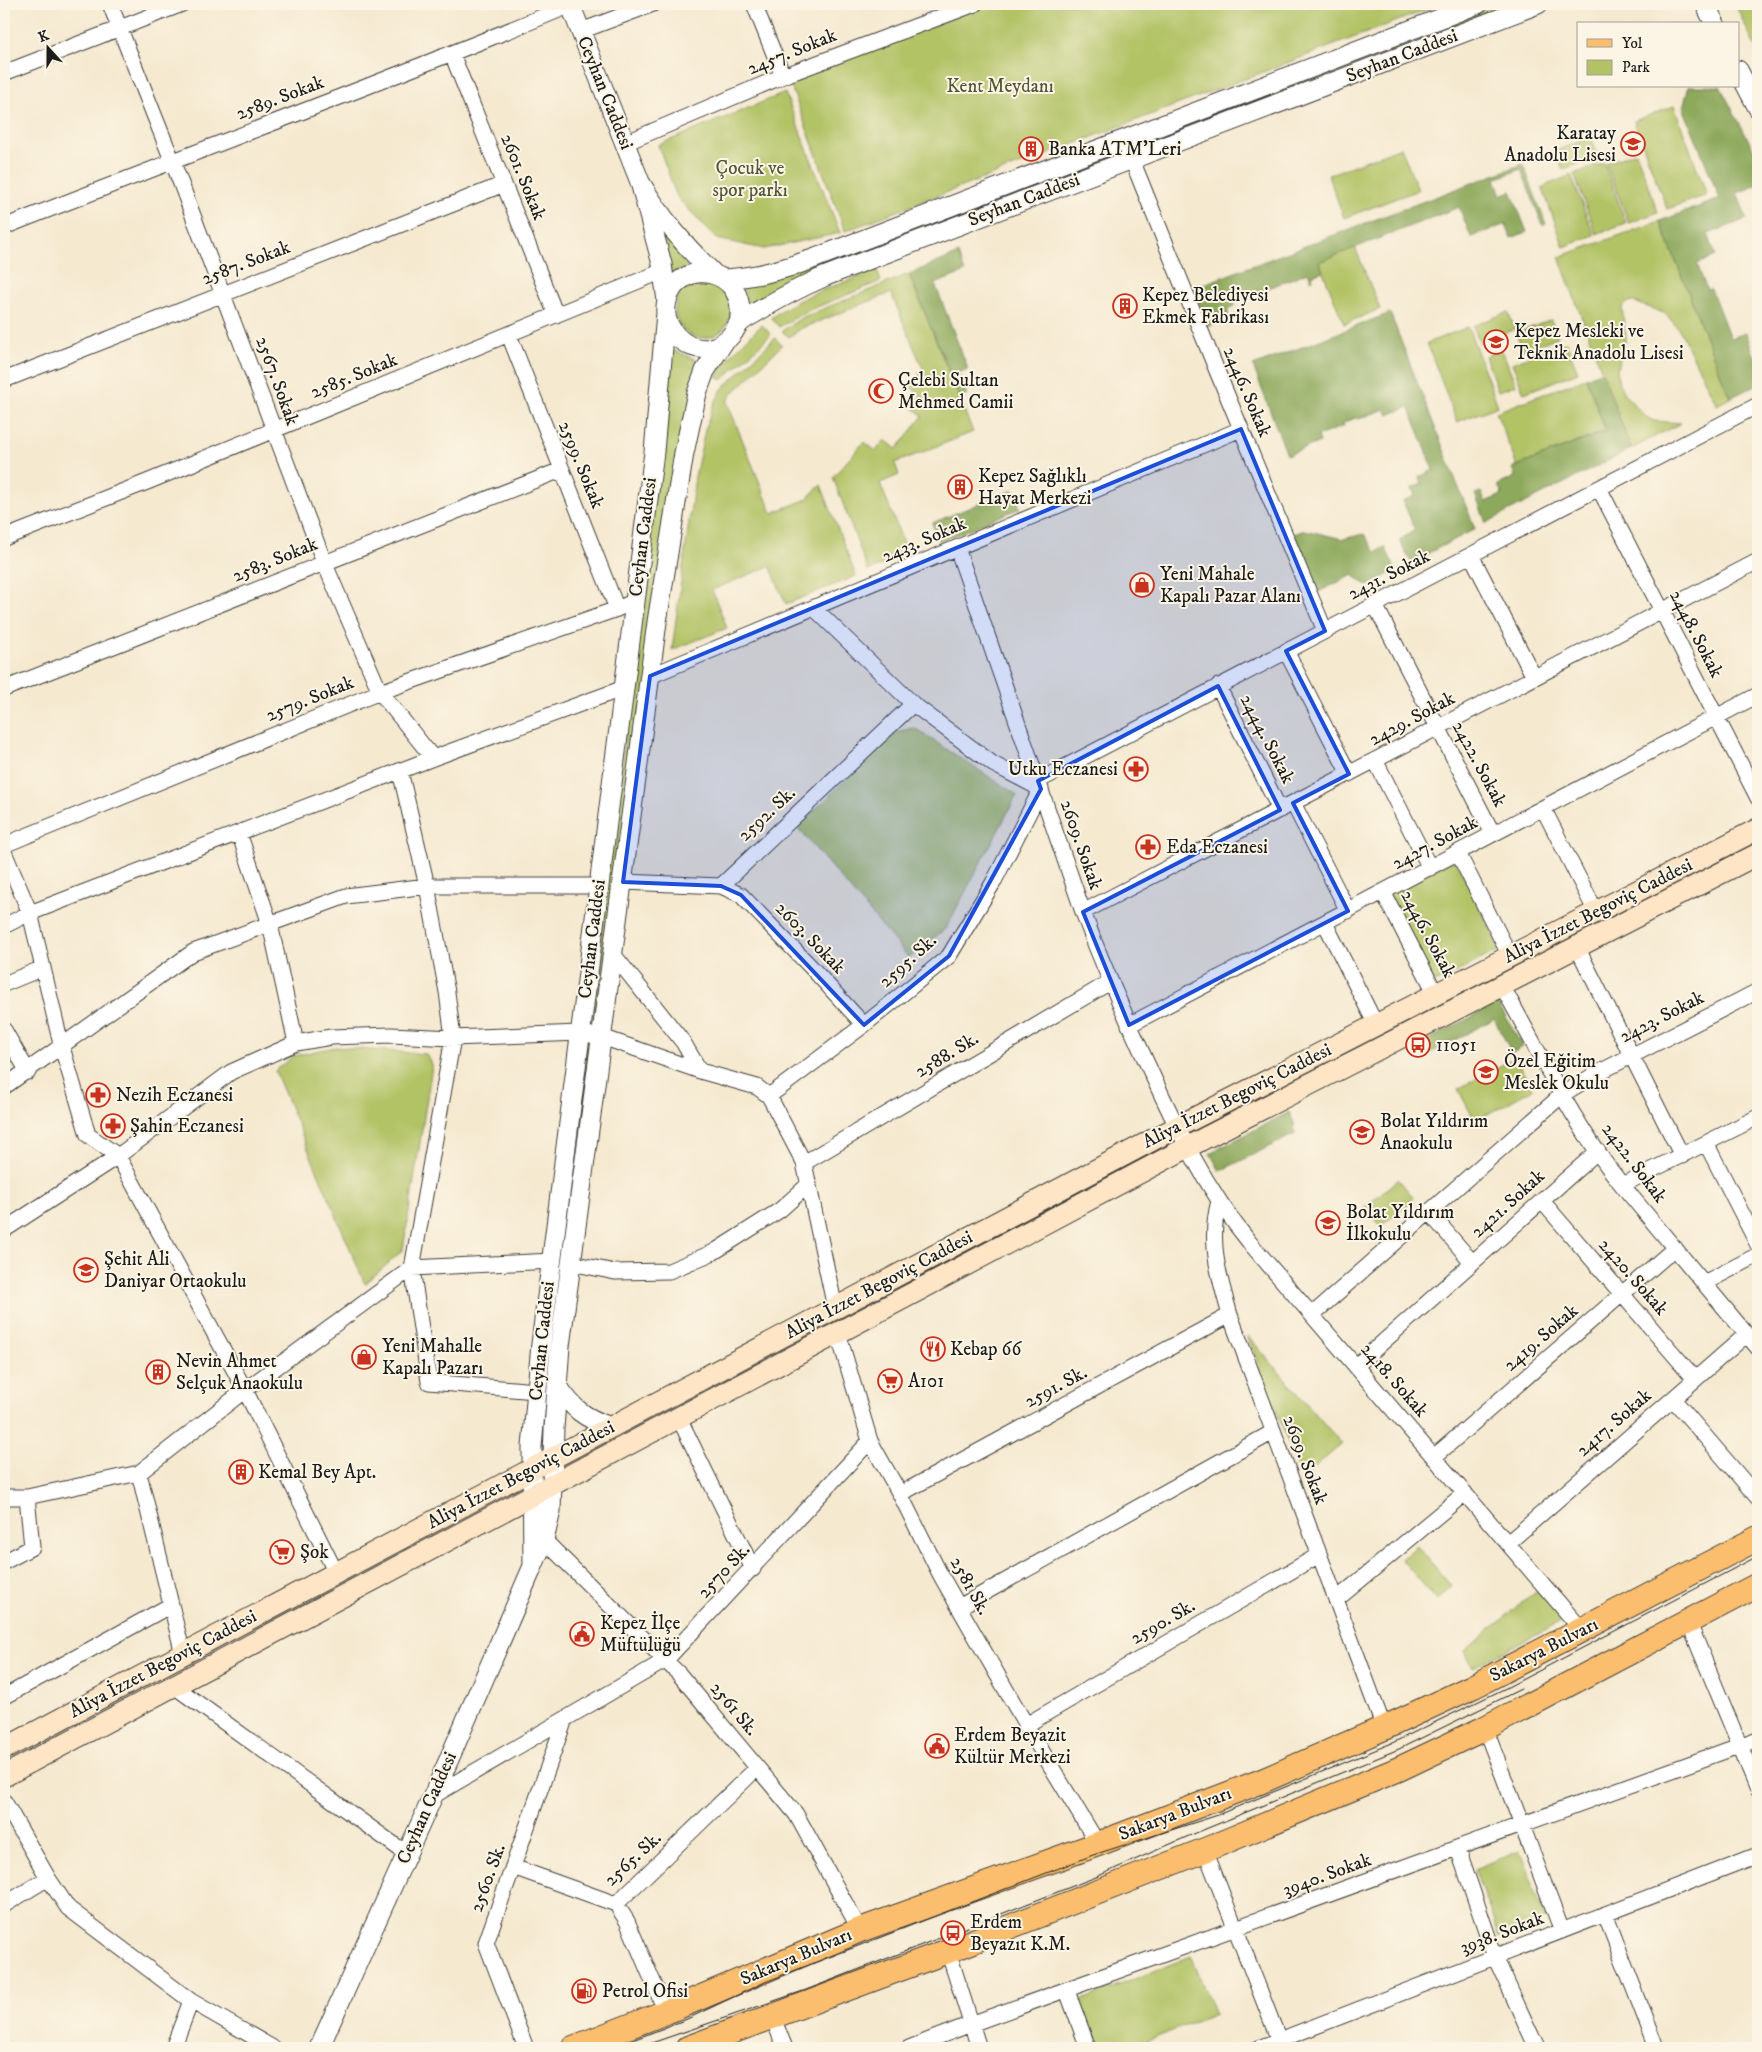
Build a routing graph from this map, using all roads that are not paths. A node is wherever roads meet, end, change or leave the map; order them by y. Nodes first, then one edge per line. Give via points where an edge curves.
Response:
1 (110, 4) edge
2 (182, 4) edge
3 (570, 4) edge
4 (653, 4) edge
5 (754, 4) edge
6 (975, 4) edge
7 (1478, 4) edge
8 (1538, 4) edge
9 (1705, 4) edge
10 (1714, 22) edge
11 (120, 29) junction
12 (581, 31) junction
13 (452, 54) junction
14 (4, 73) edge
15 (1740, 74) edge
16 (783, 76) junction
17 (1758, 108) edge
18 (1124, 140) junction
19 (625, 143) junction
20 (1132, 159) junction
21 (172, 160) junction
22 (640, 182) junction
23 (504, 184) junction
24 (4, 227) edge
25 (663, 271) junction
26 (719, 277) junction
27 (224, 293) junction
28 (666, 307) junction
29 (556, 315) junction
30 (739, 324) junction
31 (509, 335) junction
32 (723, 343) junction
33 (4, 380) edge
34 (1758, 405) edge
35 (1241, 429) junction
36 (274, 430) junction
37 (561, 470) junction
38 (1599, 488) junction
39 (4, 538) edge
40 (957, 548) junction
41 (1471, 555) junction
42 (1758, 560) edge
43 (324, 562) junction
44 (635, 601) junction
45 (1375, 605) junction
46 (814, 608) junction
47 (617, 609) junction
48 (1662, 611) junction
49 (1325, 631) junction
50 (1286, 651) junction
51 (650, 676) junction
52 (1534, 677) junction
53 (1218, 686) junction
54 (624, 688) junction
55 (4, 689) edge
56 (380, 692) junction
57 (1758, 695) edge
58 (913, 704) junction
59 (1716, 717) junction
60 (1438, 728) junction
61 (433, 758) junction
62 (1375, 760) junction
63 (400, 771) junction
64 (1349, 774) junction
65 (1040, 785) junction
66 (1758, 798) edge
67 (1287, 807) junction
68 (1543, 808) junction
69 (1758, 829) edge
70 (239, 833) junction
71 (1493, 834) junction
72 (4, 845) edge
73 (4, 852) edge
74 (1458, 853) junction
75 (1758, 854) edge
76 (1430, 868) junction
77 (622, 882) junction
78 (427, 886) junction
79 (599, 886) junction
80 (721, 886) junction
81 (1383, 892) junction
82 (1348, 911) junction
83 (1083, 912) junction
84 (1596, 912) junction
85 (30, 913) junction
86 (1325, 923) junction
87 (270, 924) junction
88 (4, 926) edge
89 (1577, 948) junction
90 (613, 954) junction
91 (1510, 956) junction
92 (43, 968) junction
93 (1110, 982) junction
94 (4, 984) edge
95 (1502, 986) junction
96 (1758, 991) edge
97 (1436, 994) junction
98 (864, 1025) junction
99 (1130, 1025) junction
100 (1376, 1025) junction
101 (4, 1030) edge
102 (580, 1033) junction
103 (602, 1037) junction
104 (453, 1038) junction
105 (296, 1043) junction
106 (61, 1044) junction
107 (1632, 1055) junction
108 (700, 1071) junction
109 (28, 1072) junction
110 (4, 1087) edge
111 (1563, 1094) junction
112 (769, 1096) junction
113 (1758, 1118) edge
114 (1177, 1127) junction
115 (1706, 1143) junction
116 (1188, 1148) junction
117 (1598, 1151) junction
118 (118, 1156) junction
119 (1682, 1156) junction
120 (804, 1163) junction
121 (809, 1184) junction
122 (1622, 1186) junction
123 (1219, 1201) junction
124 (1542, 1201) junction
125 (1430, 1212) junction
126 (4, 1230) edge
127 (1758, 1245) edge
128 (1675, 1248) junction
129 (1758, 1255) edge
130 (552, 1261) junction
131 (1472, 1262) junction
132 (571, 1263) junction
133 (412, 1268) junction
134 (1704, 1282) junction
135 (1622, 1294) junction
136 (836, 1308) junction
137 (1230, 1315) junction
138 (1312, 1315) junction
139 (838, 1333) junction
140 (1747, 1334) junction
141 (1758, 1348) edge
142 (1356, 1366) junction
143 (1695, 1379) junction
144 (557, 1385) junction
145 (245, 1390) junction
146 (536, 1392) junction
147 (1673, 1399) junction
148 (679, 1418) junction
149 (611, 1427) junction
150 (1273, 1432) junction
151 (870, 1441) junction
152 (1434, 1457) junction
153 (553, 1458) junction
154 (531, 1469) junction
155 (139, 1473) junction
156 (552, 1485) junction
157 (1465, 1493) junction
158 (900, 1494) junction
159 (532, 1496) junction
160 (4, 1497) edge
161 (27, 1497) junction
162 (1758, 1498) edge
163 (1758, 1538) edge
164 (544, 1540) junction
165 (1508, 1543) junction
166 (1319, 1555) junction
167 (4, 1562) edge
168 (533, 1566) junction
169 (753, 1569) junction
170 (336, 1573) junction
171 (1758, 1585) edge
172 (1336, 1600) junction
173 (171, 1605) junction
174 (959, 1607) junction
175 (1688, 1621) junction
176 (1582, 1630) junction
177 (183, 1654) junction
178 (666, 1660) junction
179 (174, 1686) junction
180 (4, 1697) edge
181 (565, 1719) junction
182 (1026, 1724) junction
183 (1384, 1728) junction
184 (1485, 1728) junction
185 (1758, 1739) edge
186 (1740, 1746) junction
187 (4, 1749) edge
188 (757, 1768) junction
189 (4, 1776) edge
190 (1758, 1789) edge
191 (433, 1796) junction
192 (4, 1800) edge
193 (1521, 1825) junction
194 (1098, 1844) junction
195 (1458, 1849) junction
196 (1205, 1850) junction
197 (406, 1854) junction
198 (1758, 1855) edge
199 (514, 1867) junction
200 (48, 1878) junction
201 (616, 1904) junction
202 (4, 1905) edge
203 (1605, 1914) junction
204 (860, 1930) junction
205 (1235, 1930) junction
206 (1562, 1931) junction
207 (948, 1951) junction
208 (1495, 1957) junction
209 (1067, 1991) junction
210 (191, 2001) junction
211 (666, 2012) junction
212 (773, 2018) junction
213 (971, 2024) junction
214 (1280, 2044) edge
215 (318, 2046) edge
216 (173, 2048) edge
217 (273, 2048) edge
218 (526, 2048) edge
219 (573, 2048) edge
220 (688, 2048) edge
221 (785, 2048) edge
222 (909, 2048) edge
223 (979, 2048) edge
224 (1088, 2048) edge
225 (1259, 2048) edge
226 (1534, 2048) edge
227 (1657, 2048) edge

1 - 11 street, 2567. Sokak
2 - 11 street
3 - 12 street, Ceyhan Caddesi
3 - 13 street, 2589. Sokak
4 - 12 street
5 - 16 street
6 - 16 street, 2457. Sokak
7 - 18 street, Seyhan Caddesi
8 - 20 street, Seyhan Caddesi
9 - 10 street
11 - 14 street
11 - 21 street, 2567. Sokak
12 - 19 street, Ceyhan Caddesi
13 - 21 street, 2589. Sokak
13 - 23 street, 2601. Sokak
15 - 17 street
16 - 19 street, 2457. Sokak
18 - 20 street, 2446. Sokak
18 - 26 street, Seyhan Caddesi via 791,267 750,278
19 - 22 street, Ceyhan Caddesi
20 - 30 street, Seyhan Caddesi via 826,276 785,295
20 - 35 street, 2446. Sokak
21 - 24 street, 2589. Sokak
21 - 27 street, 2567. Sokak
22 - 25 street, Ceyhan Caddesi
22 - 26 street, Ceyhan Caddesi via 674,232
23 - 27 street, 2587. Sokak
23 - 29 street, 2601. Sokak
25 - 28 street, Ceyhan Caddesi
25 - 29 street, 2585. Sokak
26 - 28 street via 702,273 685,278 672,290
26 - 30 street via 734,288 739,298
27 - 33 street, 2587. Sokak
27 - 36 street, 2567. Sokak
28 - 32 street via 668,325 686,344 711,348
28 - 44 street, Ceyhan Caddesi via 659,408
29 - 31 street, 2585. Sokak
30 - 32 street
31 - 36 street, 2585. Sokak
31 - 37 street, 2599. Sokak
32 - 51 street, Ceyhan Caddesi via 705,371 692,410
34 - 38 street, 2431. Sokak
35 - 40 street, 2433. Sokak
35 - 49 street, 2446. Sokak
36 - 39 street, 2585. Sokak
36 - 43 street, 2567. Sokak
37 - 43 street, 2583. Sokak
37 - 47 street, 2599. Sokak
38 - 41 street, 2431. Sokak
38 - 48 street, 2448. Sokak
40 - 46 street, 2433. Sokak
40 - 65 street, 2609. Sokak
41 - 45 street, 2431. Sokak
41 - 52 street
42 - 48 street, 2429. Sokak
43 - 55 street, 2583. Sokak
43 - 56 street, 2567. Sokak
44 - 47 street, 2579. Sokak
44 - 54 street, Ceyhan Caddesi
45 - 49 street, 2431. Sokak
45 - 60 street, 2422. Sokak
46 - 51 street, 2433. Sokak
46 - 58 street
47 - 56 street, 2579. Sokak
48 - 52 street, 2429. Sokak
48 - 59 street, 2448. Sokak
49 - 50 street, 2431. Sokak
50 - 53 street, 2431. Sokak
50 - 64 street
51 - 77 street, Ceyhan Caddesi
52 - 60 street, 2429. Sokak
53 - 65 street, 2431. Sokak
53 - 67 street, 2444. Sokak
54 - 61 street
54 - 79 street, Ceyhan Caddesi
56 - 61 street, 2567. Sokak
56 - 72 street, 2579. Sokak
57 - 59 street, 2427. Sokak
58 - 65 street via 994,764
58 - 80 street, 2592. Sk.
59 - 66 street, 2448. Sokak
59 - 68 street, 2427. Sokak
60 - 62 street, 2429. Sokak
60 - 71 street, 2422. Sokak
61 - 63 street
62 - 64 street, 2429. Sokak
62 - 76 street, 2446. Sokak
63 - 70 street
63 - 78 street
64 - 67 street, 2429. Sokak
65 - 83 street, 2609. Sokak
65 - 98 street, 2595. Sk. via 992,883 948,956
67 - 82 street, 2444. Sokak
67 - 83 street, 2429. Sokak
68 - 71 street, 2427. Sokak
68 - 84 street
69 - 84 main road, Aliya İzzet Begoviç Caddesi
70 - 85 street
70 - 87 street
71 - 74 street, 2427. Sokak
73 - 85 street
74 - 76 street, 2427. Sokak
74 - 91 street
75 - 89 main road, Aliya İzzet Begoviç Caddesi
76 - 81 street, 2427. Sokak
77 - 80 street
77 - 90 street, Ceyhan Caddesi
78 - 79 street
78 - 87 street via 346,896
78 - 104 street
79 - 102 street, Ceyhan Caddesi
80 - 98 street, 2603. Sokak via 741,896
81 - 82 street, 2427. Sokak
81 - 97 street, 2446. Sokak
82 - 86 street, 2427. Sokak
83 - 93 street, 2609. Sokak
84 - 91 main road, Aliya İzzet Begoviç Caddesi
85 - 88 street
85 - 92 street
86 - 99 street, 2427. Sokak
86 - 100 street
87 - 105 street
87 - 106 street via 193,952
89 - 95 main road, Aliya İzzet Begoviç Caddesi
89 - 107 street
90 - 103 street, Ceyhan Caddesi
90 - 108 street via 683,1042
91 - 97 main road, Aliya İzzet Begoviç Caddesi
92 - 94 street
92 - 106 street
93 - 99 street, 2609. Sokak
93 - 120 street, 2588. Sk.
95 - 111 street, 2422. Sokak
95 - 116 main road, Aliya İzzet Begoviç Caddesi
96 - 107 street, 2423. Sokak
97 - 100 main road, Aliya İzzet Begoviç Caddesi
98 - 112 street, 2595. Sk.
99 - 114 street, 2609. Sokak
100 - 114 main road, Aliya İzzet Begoviç Caddesi
101 - 109 street
102 - 103 street
102 - 104 street
102 - 130 street, Ceyhan Caddesi
103 - 108 street
103 - 132 street, Ceyhan Caddesi
104 - 105 street via 391,1035 331,1037
104 - 133 street
105 - 118 street via 231,1072
106 - 109 street
106 - 118 street via 88,1135
107 - 111 street, 2423. Sokak
107 - 119 street
108 - 112 street via 757,1088
109 - 110 street
111 - 117 street, 2422. Sokak
111 - 125 street, 2423. Sokak
112 - 120 street
113 - 115 street
114 - 116 street, 2609. Sokak
114 - 136 main road, Aliya İzzet Begoviç Caddesi
115 - 119 street
115 - 127 street
116 - 123 street, 2418. Sokak
116 - 139 main road, Aliya İzzet Begoviç Caddesi
117 - 122 street, 2422. Sokak
117 - 124 street, 2421. Sokak
118 - 126 street
118 - 145 street
119 - 122 street
120 - 121 street
121 - 132 street via 780,1210 714,1252 669,1271 616,1272
121 - 136 street
122 - 128 street, 2422. Sokak
123 - 137 street, 2609. Sokak via 1214,1248
123 - 138 street, 2418. Sokak via 1250,1243
124 - 131 street, 2421. Sokak
124 - 135 street, 2420. Sokak
125 - 131 street
125 - 138 street, 2423. Sokak
128 - 134 street, 2422. Sokak
128 - 135 street, 2419. Sokak
129 - 134 street
130 - 133 street
130 - 146 street, Ceyhan Caddesi
131 - 142 street, 2421. Sokak
132 - 144 street, Ceyhan Caddesi
133 - 145 street
133 - 146 street via 429,1382
134 - 140 street, 2422. Sokak
135 - 143 street, 2420. Sokak
135 - 152 street, 2419. Sokak
136 - 149 main road, Aliya İzzet Begoviç Caddesi
137 - 150 street, 2609. Sokak
137 - 158 street, 2591. Sk.
138 - 142 street, 2418. Sokak
139 - 148 main road, Aliya İzzet Begoviç Caddesi
139 - 151 street, 2581 Sk.
140 - 141 street, 2422. Sokak
140 - 143 street, 2417. Sokak
142 - 152 street, 2418. Sokak
143 - 147 street, 2417. Sokak
144 - 149 street via 570,1404 584,1416
144 - 153 street, Ceyhan Caddesi
145 - 155 street
145 - 170 street
146 - 154 street, Ceyhan Caddesi
147 - 162 street
147 - 165 street, 2417. Sokak
148 - 156 main road, Aliya İzzet Begoviç Caddesi
148 - 169 street
149 - 153 main road, Aliya İzzet Begoviç Caddesi
150 - 166 street, 2609. Sokak
150 - 174 street
151 - 158 street, 2581 Sk.
151 - 169 street, 2570 Sk.
152 - 157 street, 2418. Sokak
153 - 154 main road, Aliya İzzet Begoviç Caddesi
153 - 156 street, Ceyhan Caddesi
154 - 159 street, Ceyhan Caddesi
154 - 170 main road, Aliya İzzet Begoviç Caddesi
155 - 161 street
155 - 173 street
156 - 159 main road, Aliya İzzet Begoviç Caddesi
156 - 164 street, Ceyhan Caddesi via 552,1511
157 - 165 street, 2418. Sokak
157 - 172 street
158 - 174 street, 2581 Sk.
159 - 168 street, Ceyhan Caddesi
159 - 179 main road, Aliya İzzet Begoviç Caddesi
160 - 161 street
161 - 167 street via 32,1547
163 - 176 main road, Sakarya Bulvarı
164 - 168 street, Ceyhan Caddesi
164 - 178 street, 2561 Sk.
165 - 176 street, 2418. Sokak
166 - 172 street, 2609. Sokak
166 - 182 street, 2590. Sk.
168 - 191 street, Ceyhan Caddesi
169 - 178 street, 2570 Sk.
170 - 177 main road, Aliya İzzet Begoviç Caddesi
171 - 175 main road
172 - 183 street, 2609. Sokak
173 - 177 street
173 - 180 street
174 - 182 street, 2581 Sk.
175 - 184 main road
175 - 186 street
176 - 183 main road, Sakarya Bulvarı
177 - 187 main road, Aliya İzzet Begoviç Caddesi
178 - 181 street, 2570 Sk.
178 - 188 street, 2561 Sk.
179 - 189 main road, Aliya İzzet Begoviç Caddesi
179 - 197 street
181 - 191 street, 2570 Sk.
181 - 199 street, 2560. Sk.
182 - 194 street, 2581 Sk.
183 - 194 main road, Sakarya Bulvarı via 1262,1781
184 - 193 street
184 - 196 main road via 1399,1769
185 - 186 street, 3940. Sokak
186 - 190 street
186 - 193 street, 3940. Sokak
188 - 201 street, 2565. Sk.
188 - 204 street, 2561 Sk. via 796,1814
191 - 197 street, Ceyhan Caddesi
192 - 200 street
193 - 195 street, 3940. Sokak
193 - 206 street
194 - 204 main road, Sakarya Bulvarı
195 - 205 street, 3940. Sokak
195 - 208 street
196 - 205 street
196 - 207 main road
197 - 215 street, Ceyhan Caddesi
198 - 203 street, 3938. Sokak
199 - 201 street, 2565. Sk.
199 - 218 street, 2560. Sk. via 486,1943
200 - 202 street
200 - 210 street via 68,1908
201 - 211 street via 627,1921
203 - 206 street, 3938. Sokak
203 - 227 street
204 - 211 main road, Sakarya Bulvarı
205 - 209 street, 3940. Sokak
205 - 214 street
206 - 208 street, 3938. Sokak
207 - 212 main road
207 - 213 street
208 - 214 street, 3938. Sokak
208 - 226 street
209 - 213 street, 3940. Sokak
209 - 224 street
210 - 216 street
210 - 217 street
211 - 219 main road, Sakarya Bulvarı
212 - 220 main road
212 - 221 street
213 - 222 street, 3940. Sokak
213 - 223 street
214 - 225 street, 3938. Sokak

